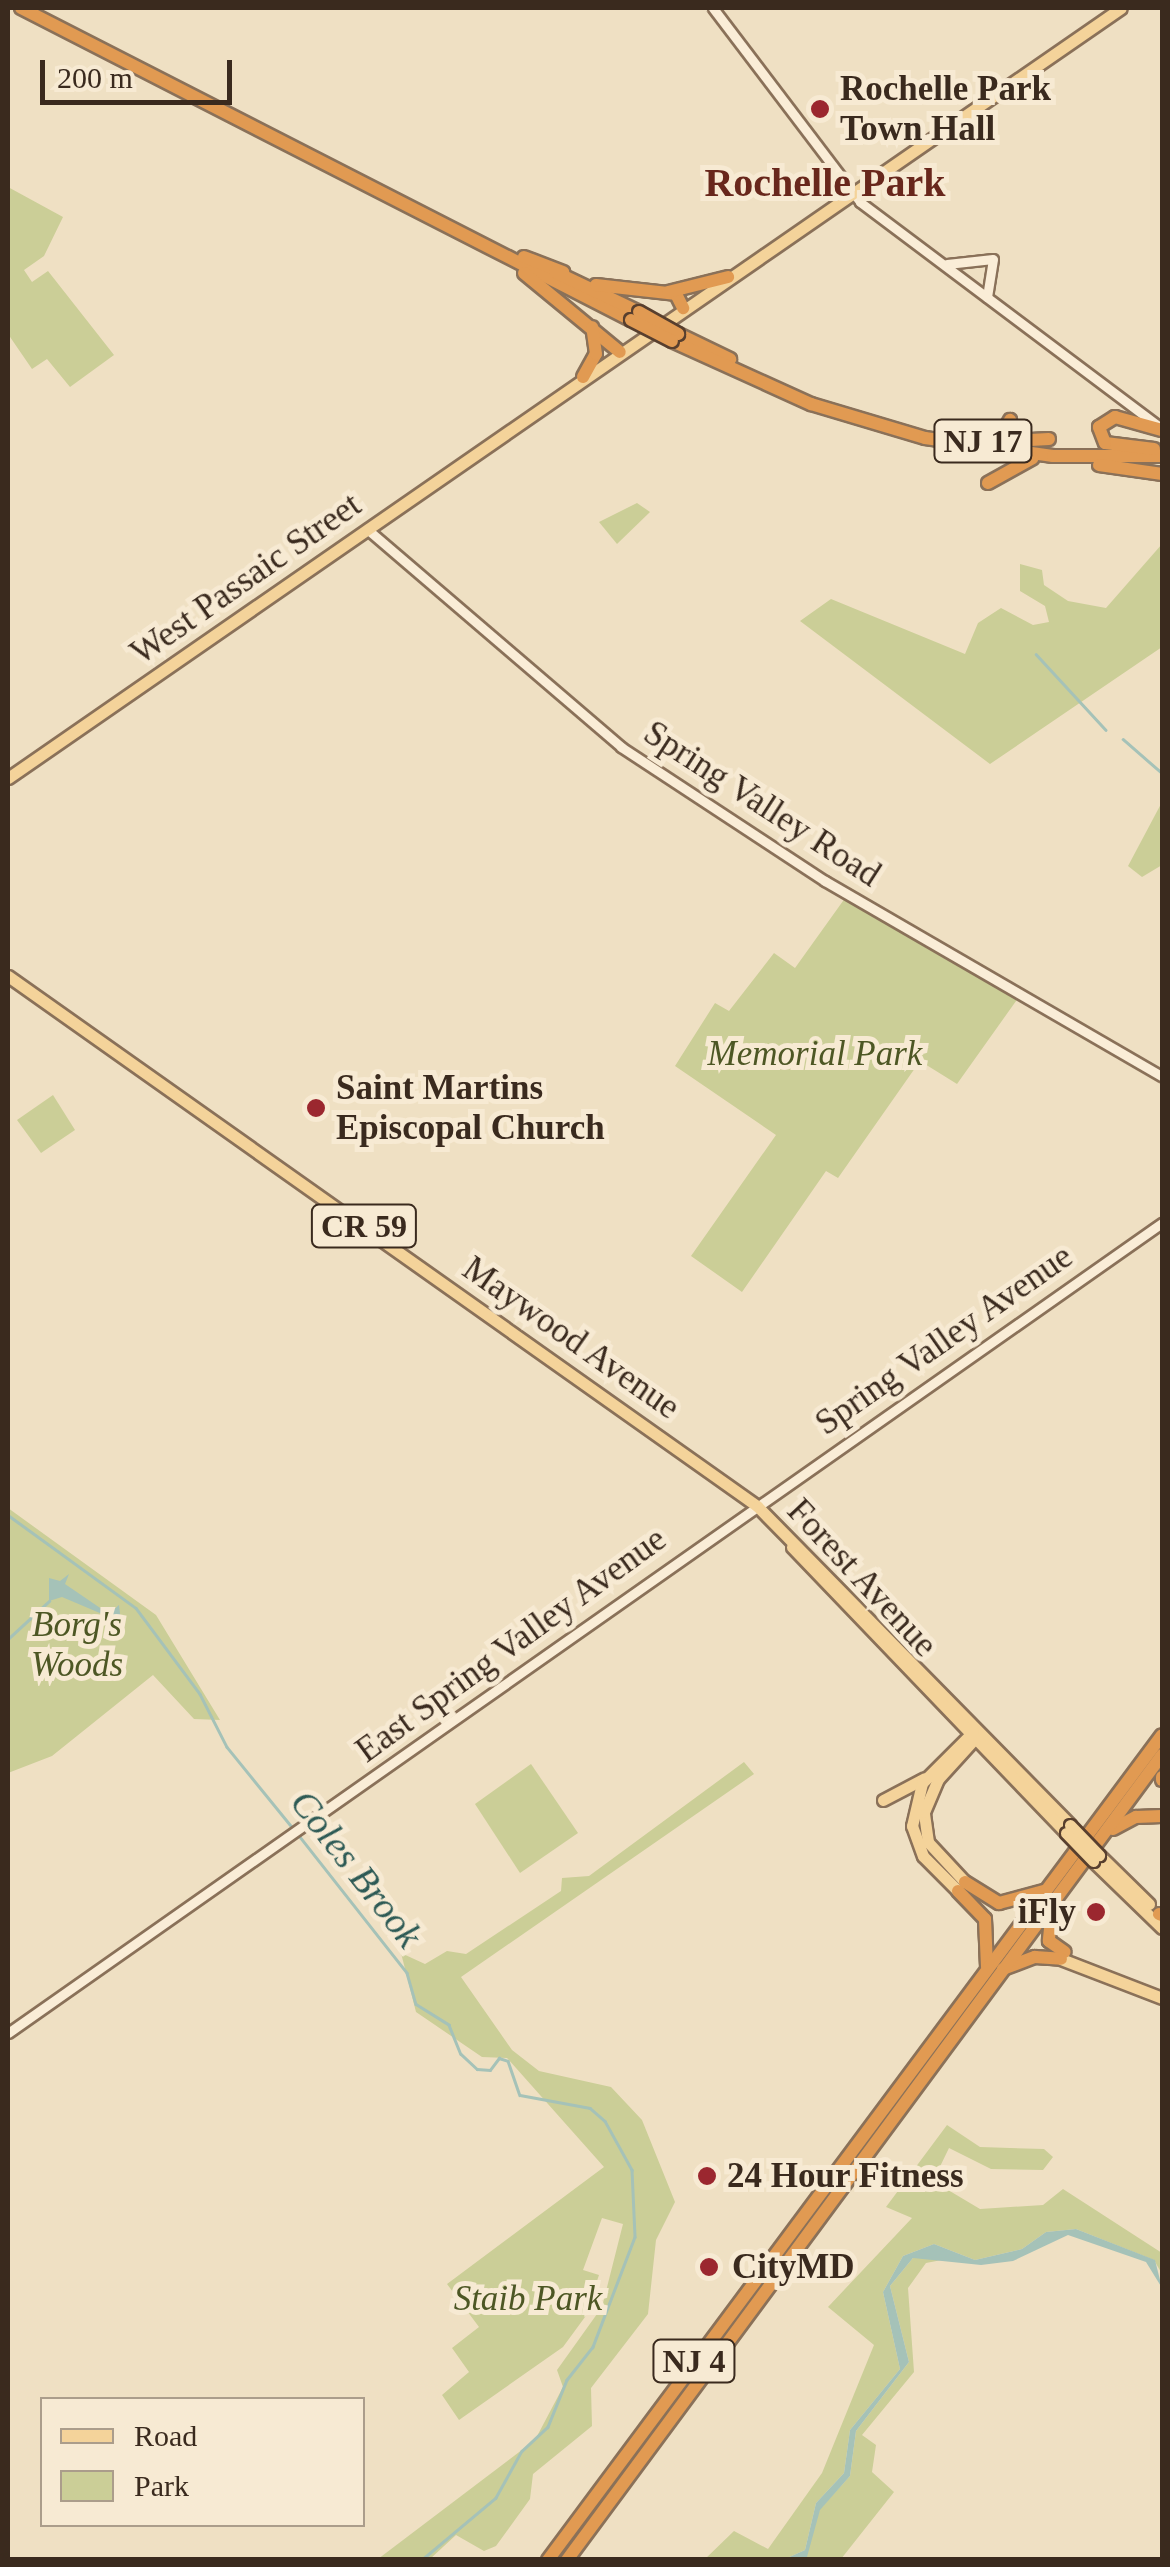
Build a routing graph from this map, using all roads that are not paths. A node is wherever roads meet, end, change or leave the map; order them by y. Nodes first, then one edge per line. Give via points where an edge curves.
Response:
1 (21, 8) edge
2 (37, 8) edge
3 (713, 8) edge
4 (1120, 8) edge
5 (849, 192) junction
6 (504, 256) junction
7 (524, 257) junction
8 (941, 262) junction
9 (728, 276) junction
10 (668, 292) junction
11 (987, 297) junction
12 (683, 308) junction
13 (635, 316) junction
14 (591, 325) junction
15 (620, 352) junction
16 (582, 377) junction
17 (815, 401) junction
18 (1010, 420) dead end
19 (1162, 428) edge
20 (1048, 439) dead end
21 (996, 441) junction
22 (958, 444) junction
23 (1160, 452) edge
24 (1053, 456) junction
25 (1073, 458) junction
26 (1162, 474) edge
27 (366, 529) junction
28 (8, 778) edge
29 (8, 976) edge
30 (1162, 1076) edge
31 (1162, 1222) edge
32 (758, 1506) junction
33 (948, 1708) junction
34 (975, 1734) junction
35 (1162, 1734) edge
36 (1162, 1756) edge
37 (951, 1758) junction
38 (996, 1761) junction
39 (928, 1776) junction
40 (884, 1800) dead end
41 (1162, 1816) edge
42 (1068, 1829) junction
43 (1102, 1836) junction
44 (962, 1887) junction
45 (1053, 1892) junction
46 (1162, 1918) edge
47 (1063, 1956) junction
48 (994, 1970) junction
49 (1162, 1990) edge
50 (1162, 1998) edge
51 (8, 2032) edge
52 (548, 2560) edge
53 (567, 2560) edge

1 - 6 highway, NJ 17
2 - 7 highway, NJ 17
3 - 5 street
4 - 5 main road
5 - 8 street
5 - 9 main road, West Passaic Street
6 - 13 highway, NJ 17
6 - 14 highway
7 - 10 highway via 610,289
7 - 13 highway, NJ 17
8 - 11 street
8 - 11 street via 993,259
9 - 10 highway
9 - 12 main road, West Passaic Street
10 - 12 highway
11 - 19 street
12 - 15 main road, West Passaic Street
13 - 17 highway, NJ 17, bridge
14 - 15 highway
14 - 16 highway via 596,354
15 - 16 main road, West Passaic Street
16 - 27 main road, West Passaic Street
17 - 21 highway, NJ 17
17 - 22 highway, NJ 17
18 - 21 highway
19 - 23 highway via 1115,417 1099,427 1105,443
20 - 21 highway
21 - 23 highway, NJ 17
22 - 24 highway, NJ 17
22 - 24 highway via 993,462 988,483 1018,463
23 - 25 highway, NJ 17
24 - 25 highway, NJ 17
25 - 26 highway
27 - 28 main road, West Passaic Street
27 - 30 street, Spring Valley Road via 621,748 825,881
29 - 32 main road, Maywood Avenue / CR 59
31 - 32 street, Spring Valley Avenue
32 - 33 main road, Forest Avenue / CR 59 via 816,1576
32 - 34 main road, Forest Avenue / CR 59
32 - 51 street, East Spring Valley Avenue
33 - 34 main road, Forest Avenue / CR 59
33 - 37 main road
34 - 37 main road
34 - 38 main road, Forest Avenue / CR 59
34 - 42 main road, Forest Avenue / CR 59
35 - 45 highway, NJ 4
36 - 43 highway, NJ 4
37 - 38 main road via 970,1754
37 - 39 main road
37 - 44 main road via 927,1801 925,1832
38 - 42 main road, Forest Avenue / CR 59
39 - 40 main road
39 - 44 main road via 914,1802 914,1841
41 - 43 highway via 1136,1817
42 - 46 main road, Forest Avenue / CR 59, bridge
43 - 45 highway, NJ 4
44 - 45 highway via 999,1903
44 - 48 highway via 985,1919
45 - 47 highway via 1046,1929
45 - 48 highway, NJ 4
47 - 48 highway
47 - 49 main road
47 - 50 main road
48 - 52 highway, NJ 4
48 - 53 highway, NJ 4

